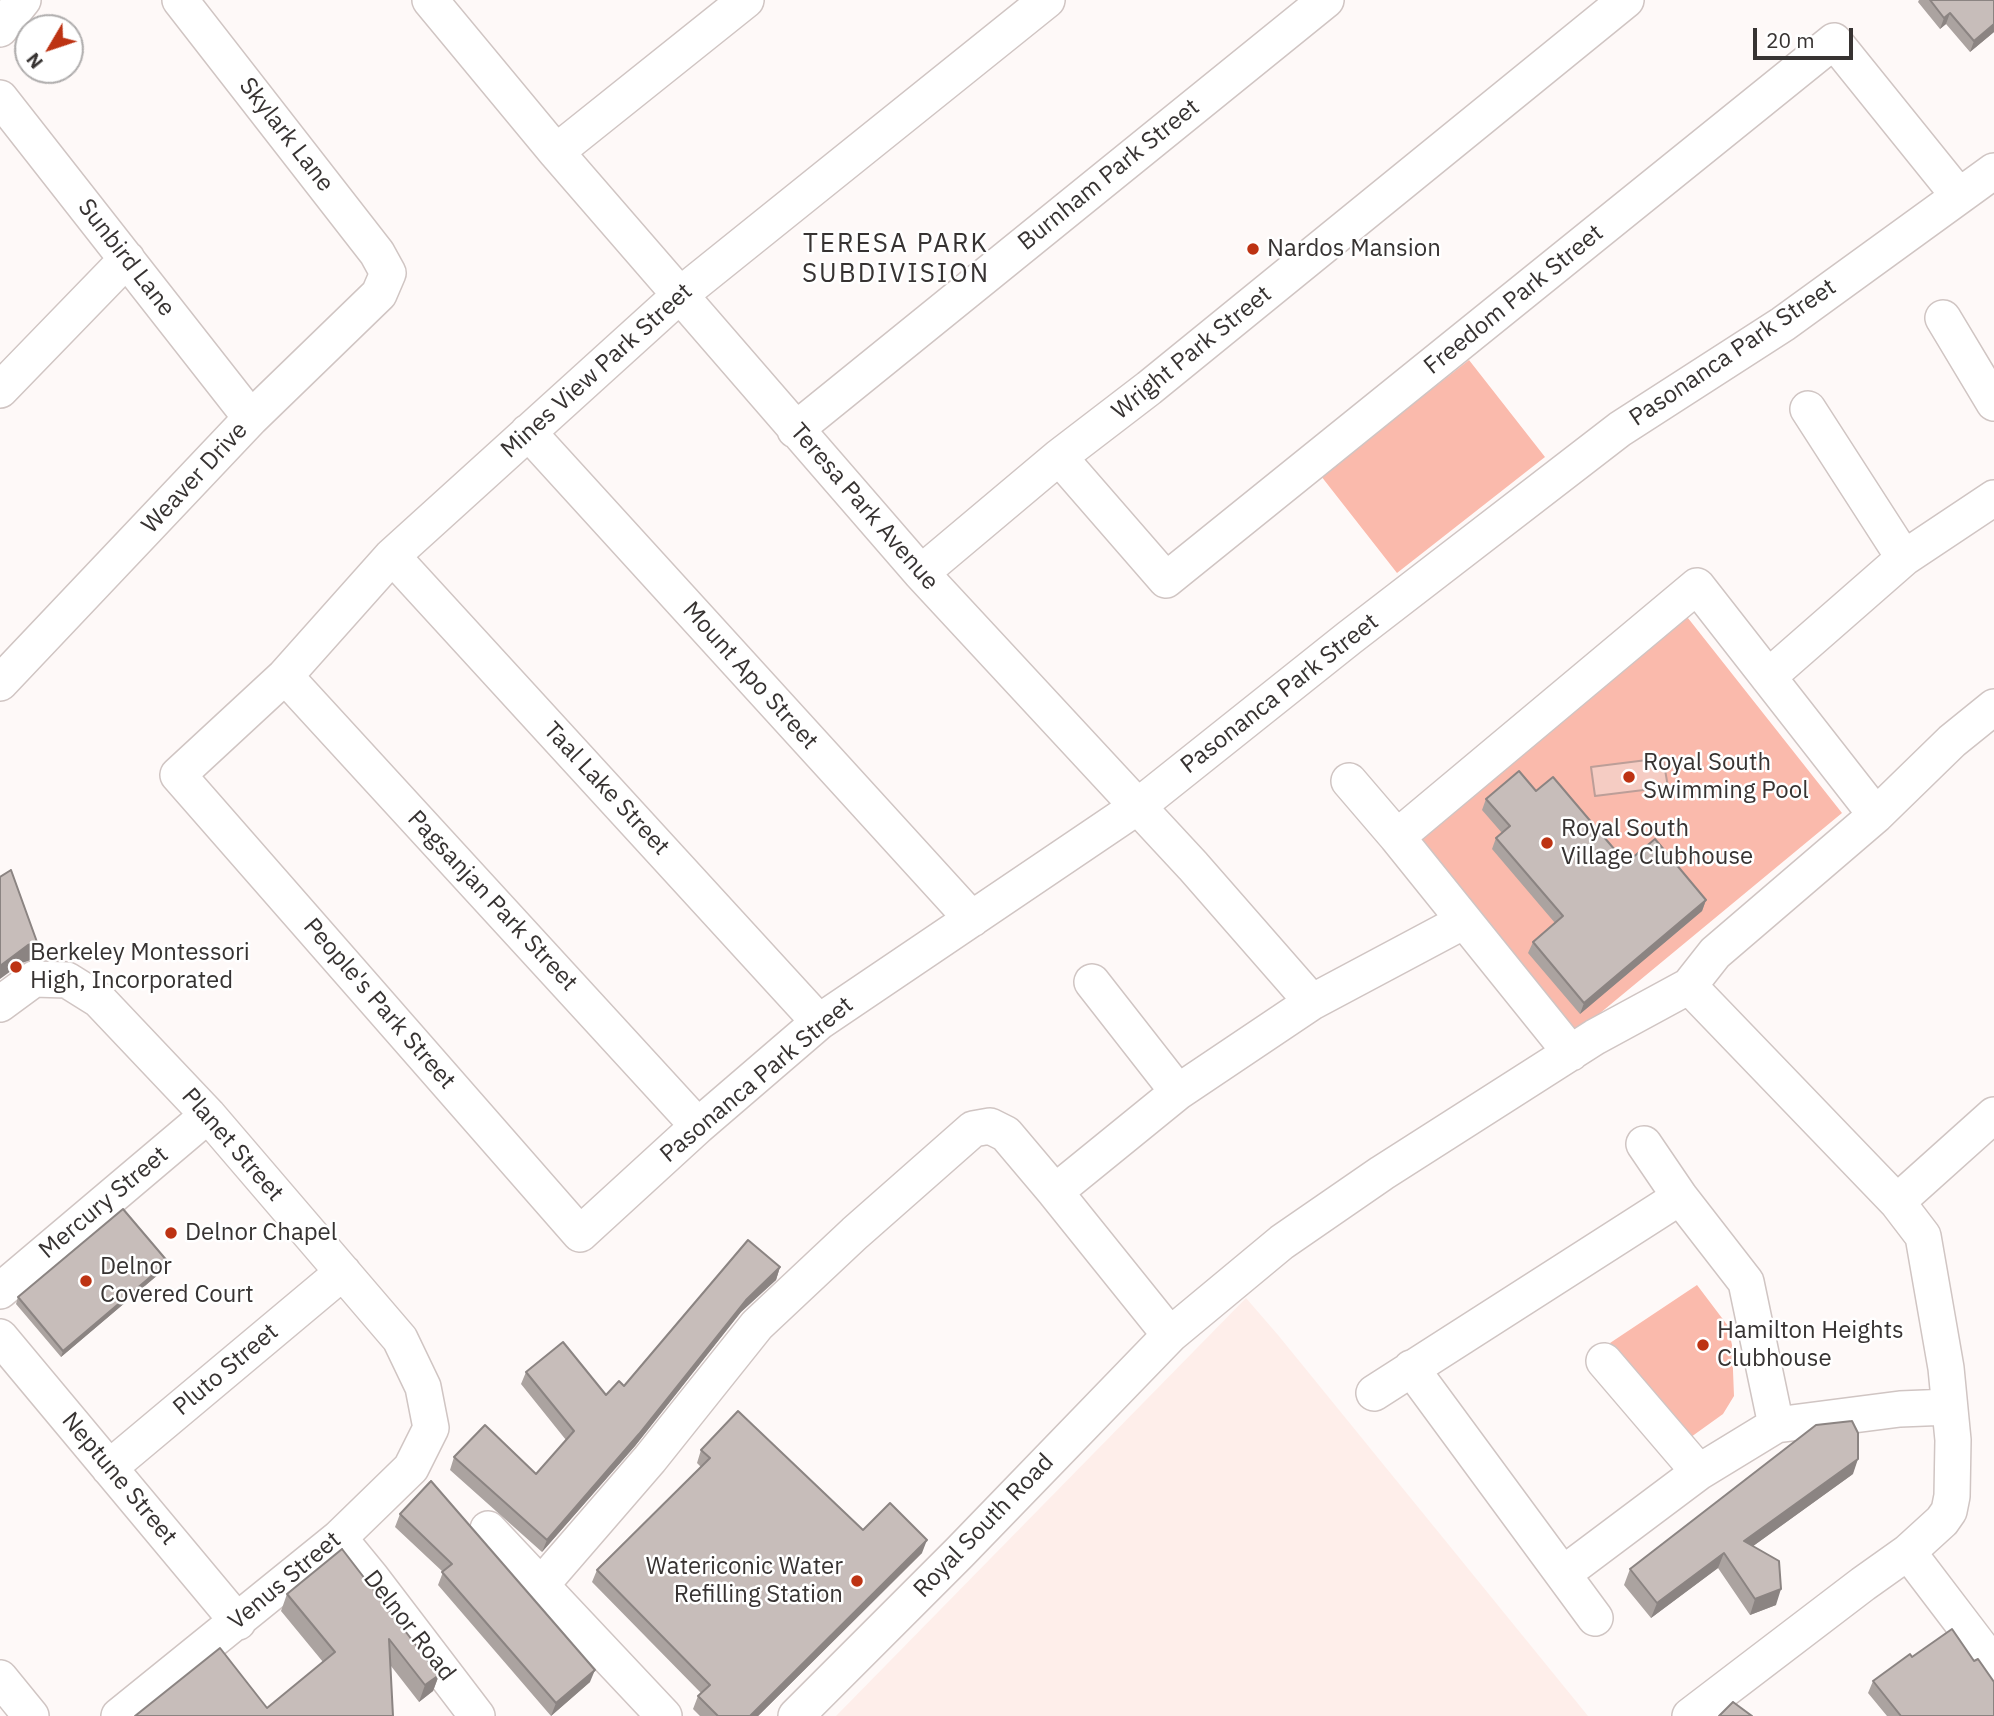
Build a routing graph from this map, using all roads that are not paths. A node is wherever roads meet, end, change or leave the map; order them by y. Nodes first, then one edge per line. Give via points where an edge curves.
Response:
1 (23, 0) edge
2 (180, 0) edge
3 (746, 0) edge
4 (1047, 0) edge
5 (1326, 0) edge
6 (1626, 0) edge
7 (439, 3) edge
8 (0, 29) edge
9 (0, 98) edge
10 (556, 152) junction
11 (1994, 171) edge
12 (1959, 196) junction
13 (127, 259) junction
14 (388, 274) joint
15 (680, 295) junction
16 (1942, 318) dead end
17 (0, 390) edge
18 (1994, 403) edge
19 (1808, 409) dead end
20 (251, 418) junction
21 (795, 430) junction
22 (528, 432) junction
23 (1059, 457) junction
24 (1994, 498) edge
25 (392, 556) junction
26 (1904, 558) junction
27 (921, 573) junction
28 (285, 676) junction
29 (1768, 677) junction
30 (0, 683) edge
31 (1994, 707) edge
32 (178, 775) joint
33 (1349, 781) dead end
34 (1137, 807) junction
35 (1877, 815) junction
36 (1397, 837) junction
37 (972, 919) junction
38 (1464, 921) junction
39 (1092, 982) dead end
40 (1689, 986) junction
41 (1311, 1002) junction
42 (0, 1004) edge
43 (819, 1022) junction
44 (1571, 1053) junction
45 (1178, 1093) junction
46 (208, 1115) junction
47 (1994, 1115) edge
48 (698, 1126) junction
49 (1644, 1144) dead end
50 (1055, 1192) junction
51 (1680, 1197) junction
52 (1897, 1202) junction
53 (580, 1234) joint
54 (343, 1272) junction
55 (0, 1291) edge
56 (1170, 1335) junction
57 (0, 1337) edge
58 (1604, 1361) dead end
59 (1411, 1368) junction
60 (1374, 1393) dead end
61 (1949, 1407) junction
62 (1776, 1425) junction
63 (431, 1428) joint
64 (110, 1468) junction
65 (1699, 1472) junction
66 (488, 1529) dead end
67 (339, 1538) junction
68 (1908, 1552) junction
69 (1563, 1574) junction
70 (541, 1585) junction
71 (1595, 1618) dead end
72 (238, 1622) junction
73 (1994, 1665) edge
74 (0, 1678) edge
75 (31, 1716) edge
76 (120, 1716) edge
77 (477, 1716) edge
78 (664, 1716) edge
79 (796, 1716) edge
80 (1690, 1716) edge

1 - 8 street
2 - 14 street, Skylark Lane via 377,253
3 - 10 street
4 - 15 street, Mines View Park Street
5 - 21 street, Burnham Park Street
6 - 23 street, Wright Park Street
7 - 10 street, Teresa Park Avenue
9 - 13 street, Sunbird Lane
10 - 15 street, Teresa Park Avenue
11 - 12 street, Pasonanca Park Street
12 - 23 street, Freedom Park Street via 1834,41 1166,580
12 - 34 street, Pasonanca Park Street via 1783,324 1620,429
13 - 17 street
13 - 20 street, Sunbird Lane
14 - 20 street, Weaver Drive via 379,294
15 - 21 street, Teresa Park Avenue
15 - 22 street, Mines View Park Street
16 - 18 street
19 - 26 street
20 - 30 street, Weaver Drive
21 - 27 street, Teresa Park Avenue
22 - 25 street, Mines View Park Street
22 - 37 street, Mount Apo Street
23 - 27 street, Wright Park Street
24 - 26 street
25 - 28 street, Mines View Park Street
25 - 43 street, Taal Lake Street
26 - 29 street
27 - 34 street, Teresa Park Avenue
28 - 32 street, Mines View Park Street
28 - 48 street, Pagsanjan Park Street
29 - 35 street
29 - 36 street via 1696,586
31 - 35 street via 1952,741
32 - 53 street, People's Park Street
33 - 36 street
34 - 37 street, Pasonanca Park Street
34 - 41 street, Teresa Park Avenue
35 - 40 street via 1715,953
36 - 38 street
37 - 43 street, Pasonanca Park Street
38 - 41 street
38 - 44 street
39 - 45 street
40 - 44 street, Royal South Road
40 - 52 street
41 - 45 street
42 - 46 street, Planet Street via 34,979 67,980 99,1000
43 - 48 street, Pasonanca Park Street
44 - 56 street, Royal South Road via 1282,1242
45 - 50 street
46 - 54 street, Planet Street
46 - 55 street, Mercury Street
47 - 52 street
48 - 53 street, Pasonanca Park Street
49 - 51 street
50 - 56 street
50 - 70 street via 1006,1134 990,1126 973,1129 757,1325
51 - 59 street
51 - 62 street via 1746,1282
52 - 61 street via 1923,1236
54 - 63 street, Planet Street via 400,1339 423,1387
54 - 64 street, Pluto Street
56 - 79 street, Royal South Road
57 - 64 street, Neptune Street
58 - 65 street
59 - 60 street
59 - 69 street
61 - 62 street
61 - 68 street via 1953,1440 1949,1511
62 - 65 street
63 - 67 street, Venus Street via 411,1468
64 - 72 street, Neptune Street
65 - 69 street
66 - 70 street
67 - 72 street, Venus Street
67 - 77 street, Delnor Road
68 - 73 street
68 - 80 street
69 - 71 street
70 - 78 street
72 - 76 street, Venus Street
74 - 75 street

